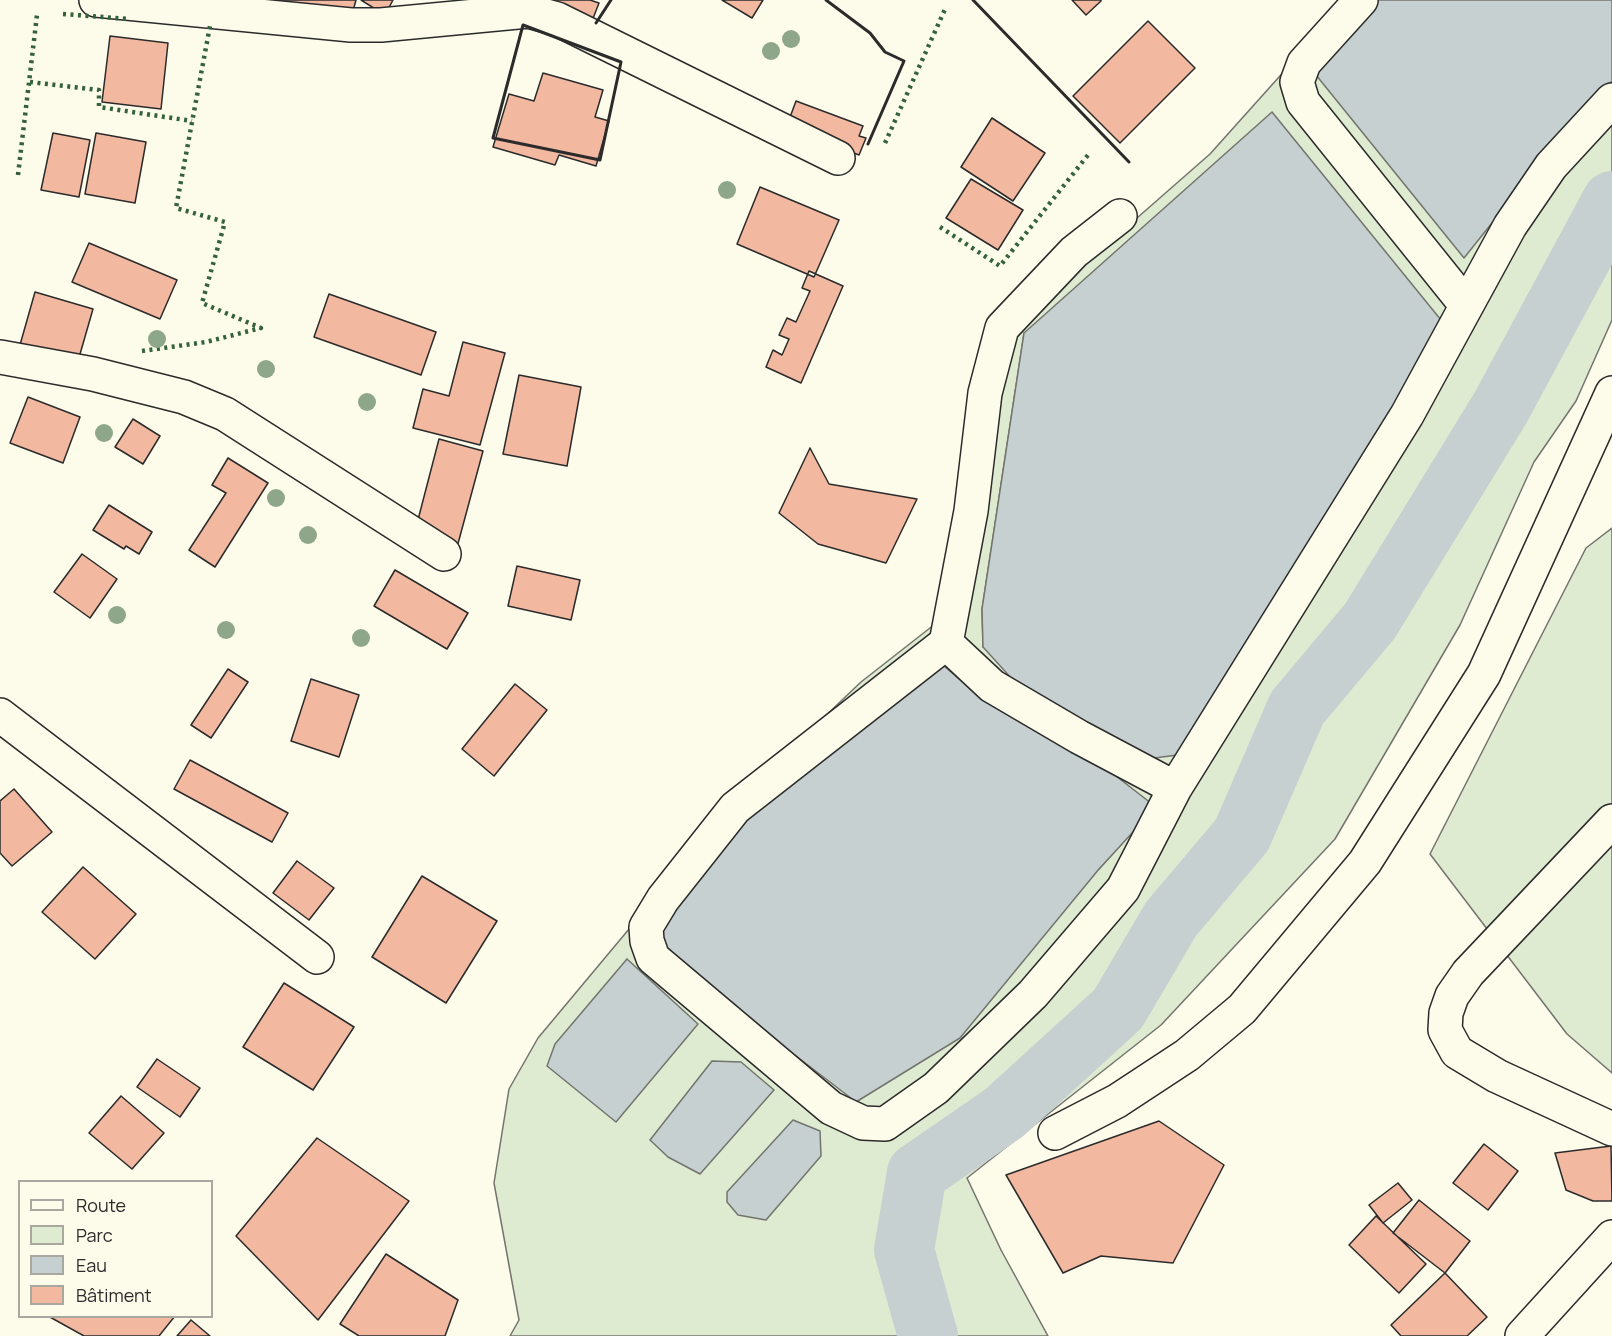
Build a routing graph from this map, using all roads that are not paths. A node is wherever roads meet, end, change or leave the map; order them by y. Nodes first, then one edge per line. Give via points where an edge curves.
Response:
1 (96, 0) edge
2 (1362, 0) edge
3 (1612, 100) edge
4 (838, 158) dead end
5 (1120, 216) dead end
6 (1466, 305) junction
7 (0, 357) edge
8 (1612, 393) edge
9 (444, 554) dead end
10 (946, 643) junction
11 (0, 715) edge
12 (1175, 788) junction
13 (1612, 821) edge
14 (317, 957) dead end
15 (1612, 1129) edge
16 (1055, 1133) dead end
17 (1612, 1237) edge
18 (1522, 1336) edge

1 - 4 street via 351,25 528,11 557,19
2 - 6 street via 1304,63 1297,82 1303,102
3 - 6 street via 1551,166 1510,226
5 - 10 street via 1074,252 1002,328 985,393 971,511
6 - 12 street via 1407,415
7 - 9 street via 93,374 184,397 225,414
8 - 16 street via 1484,674 1365,862 1242,1008 1187,1055 1117,1101
10 - 12 street via 992,686
10 - 12 street via 735,808 663,899 646,927 646,941 653,958 831,1108 863,1123 885,1124 936,1088 1034,994 1123,889
11 - 14 street
13 - 15 street via 1468,974 1452,996 1445,1030 1457,1052 1497,1076
17 - 18 street

